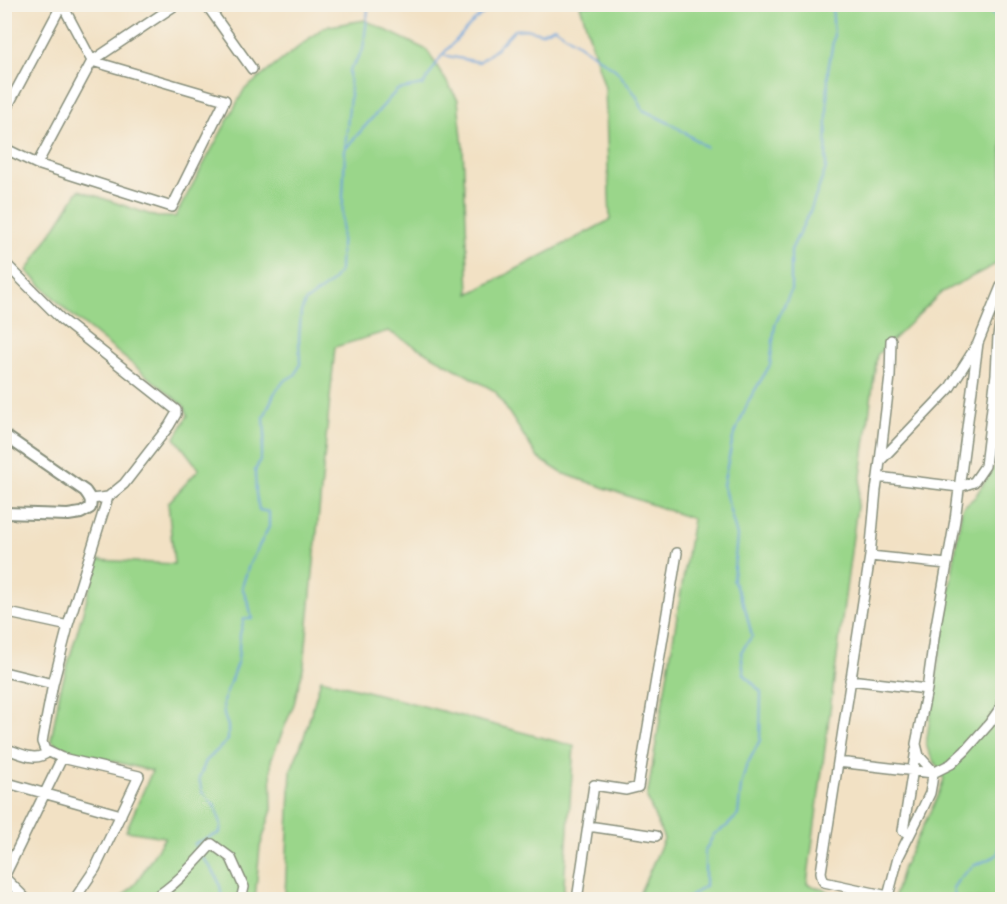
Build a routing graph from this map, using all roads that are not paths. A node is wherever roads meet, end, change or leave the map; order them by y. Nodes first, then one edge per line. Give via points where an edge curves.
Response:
1 (177, 4) edge
2 (206, 4) edge
3 (92, 61) junction
4 (252, 69) dead end
5 (4, 113) edge
6 (4, 148) edge
7 (37, 164) junction
8 (4, 262) edge
9 (1002, 284) edge
10 (1002, 312) edge
11 (891, 340) dead end
12 (978, 343) junction
13 (4, 435) edge
14 (880, 461) junction
15 (878, 477) junction
16 (959, 488) junction
17 (108, 497) junction
18 (91, 500) junction
19 (4, 513) edge
20 (677, 553) dead end
21 (870, 556) junction
22 (947, 564) junction
23 (4, 612) edge
24 (67, 628) junction
25 (4, 672) edge
26 (850, 680) junction
27 (52, 684) junction
28 (927, 689) junction
29 (1002, 699) edge
30 (916, 744) junction
31 (4, 748) edge
32 (48, 752) junction
33 (62, 758) junction
34 (838, 762) junction
35 (913, 771) junction
36 (933, 774) junction
37 (4, 782) edge
38 (45, 794) junction
39 (121, 815) junction
40 (588, 826) junction
41 (903, 831) dead end
42 (656, 836) dead end
43 (4, 877) edge
44 (1002, 895) edge
45 (887, 898) edge
46 (27, 900) edge
47 (74, 900) edge
48 (151, 900) edge
49 (241, 900) edge
50 (577, 900) edge
51 (1000, 900) edge

1 - 3 street
2 - 4 street
3 - 5 street via 62,4
3 - 7 street
3 - 7 street via 225,100 172,207
6 - 7 street
8 - 17 street via 62,320 176,410 124,484
9 - 12 street
10 - 16 street via 986,466 974,482
11 - 14 street via 891,376
12 - 14 street via 949,389
12 - 16 street
13 - 18 street via 86,491
14 - 15 street
15 - 16 street
15 - 21 street
16 - 22 street
17 - 18 street
17 - 24 street
18 - 19 street via 90,508 68,515
20 - 40 street via 638,787 626,790 594,785
21 - 22 street
21 - 26 street
22 - 28 street
23 - 24 street
24 - 27 street
25 - 27 street
26 - 28 street
26 - 34 street
27 - 32 street via 42,742
28 - 30 street
29 - 36 street via 989,724 965,751
30 - 35 street
30 - 36 street via 919,756
31 - 32 street via 36,758
32 - 33 street
33 - 38 street
33 - 39 street via 139,776
34 - 35 street
34 - 45 street via 822,877 830,884
35 - 36 street
35 - 41 street
36 - 45 street via 930,793 898,858
37 - 38 street
38 - 39 street
38 - 43 street
39 - 47 street via 95,869
40 - 42 street
40 - 50 street
43 - 46 street
44 - 51 street
48 - 49 street via 180,879 212,844 231,858 244,887

